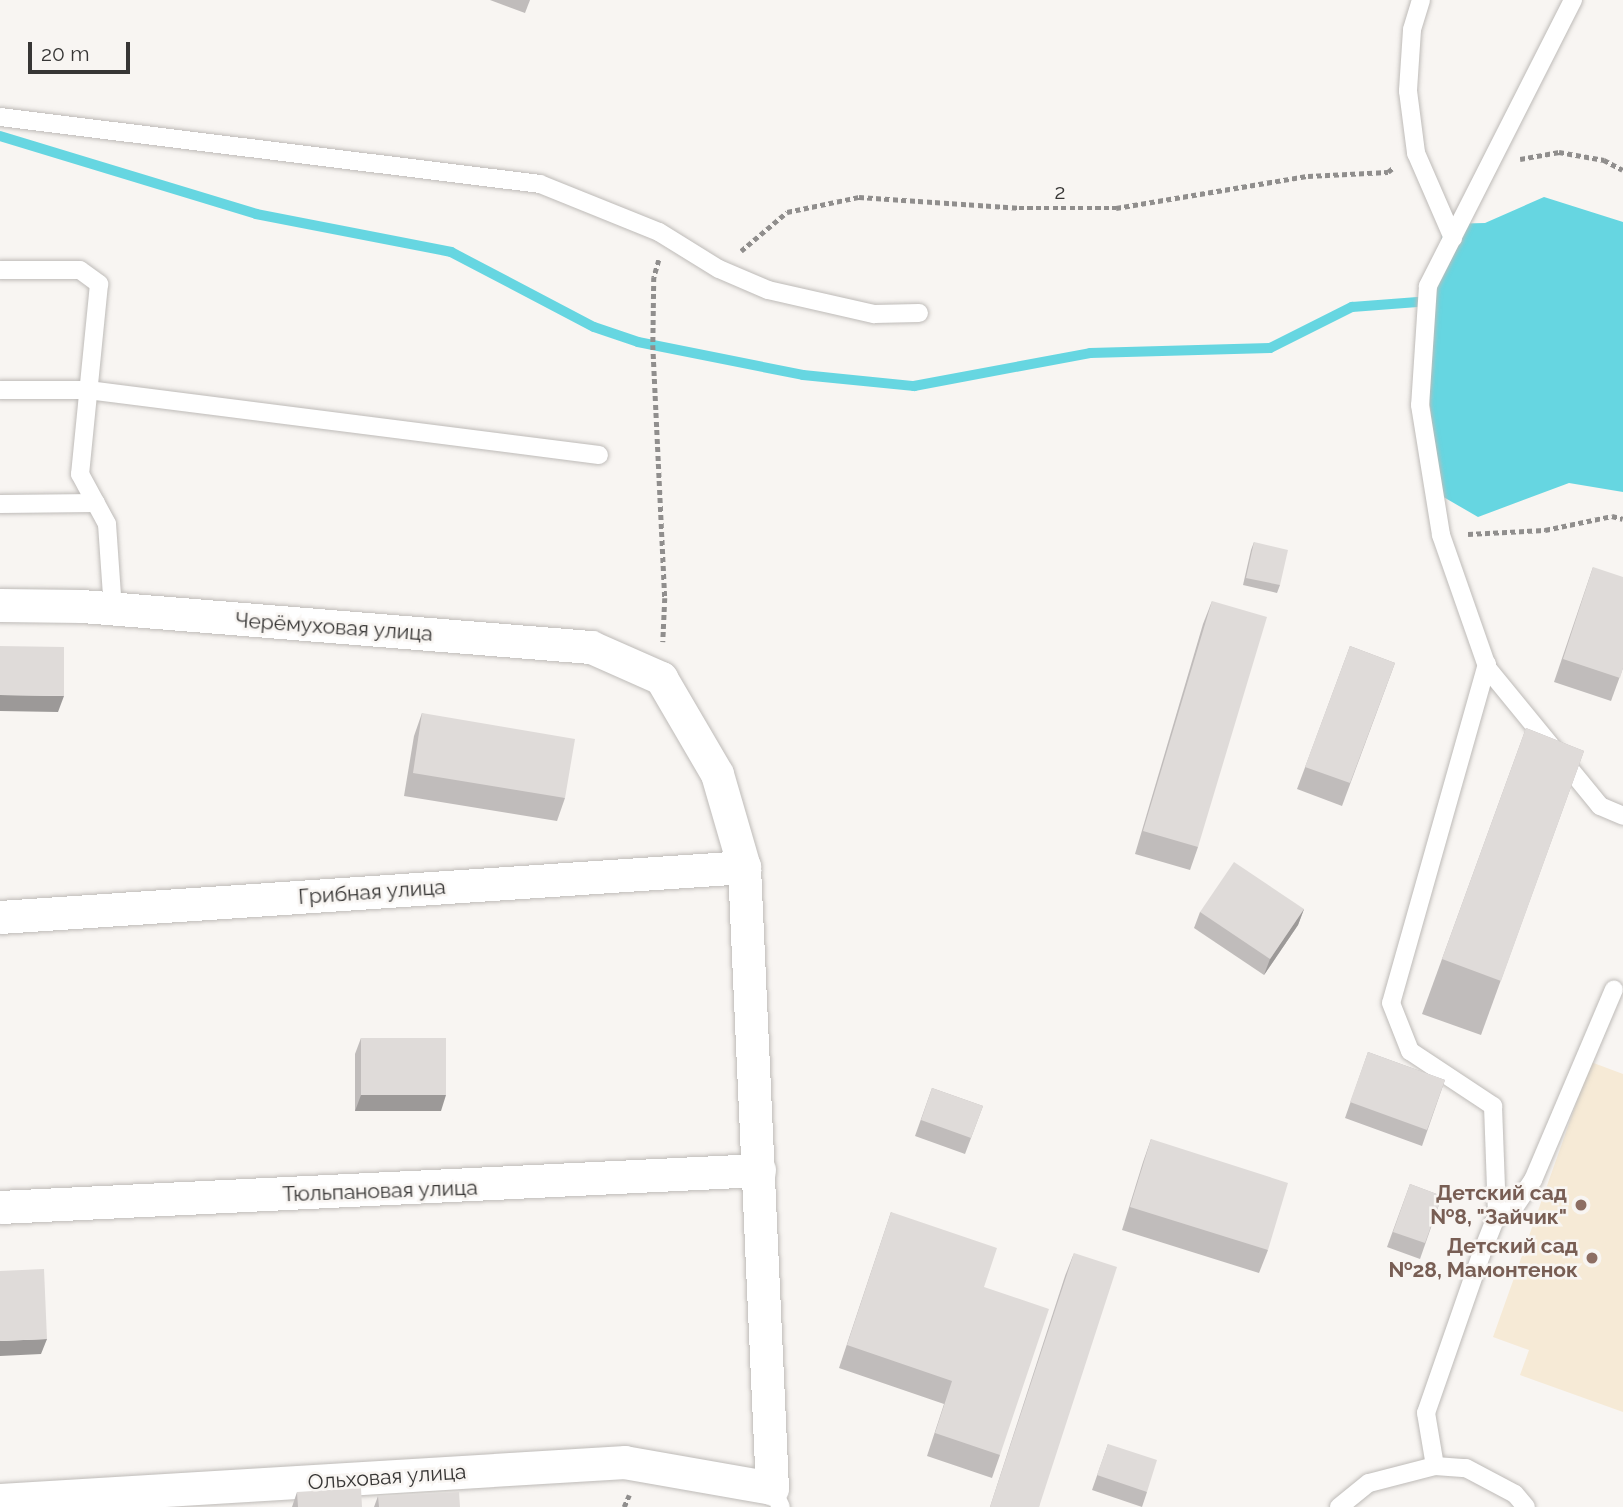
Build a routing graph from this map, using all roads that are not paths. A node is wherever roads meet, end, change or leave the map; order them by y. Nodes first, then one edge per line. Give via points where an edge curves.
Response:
1 (1420, 0) edge
2 (1573, 0) edge
3 (0, 117) edge
4 (1453, 238) junction
5 (0, 270) edge
6 (919, 313) dead end
7 (0, 390) edge
8 (88, 390) junction
9 (599, 455) dead end
10 (96, 503) junction
11 (0, 504) edge
12 (0, 605) edge
13 (113, 610) junction
14 (1487, 664) junction
15 (1623, 816) edge
16 (744, 867) junction
17 (0, 917) edge
18 (1614, 989) dead end
19 (759, 1170) junction
20 (0, 1208) edge
21 (1497, 1216) junction
22 (1435, 1466) junction
23 (776, 1497) edge
24 (0, 1500) edge
25 (1339, 1507) edge
26 (1526, 1507) edge

1 - 4 lane via 1412,30 1408,91 1416,153
2 - 4 lane
3 - 6 lane via 540,184 659,232 719,269 768,290 874,314
4 - 14 lane via 1428,286 1420,405 1441,535
5 - 8 lane via 80,270 99,284
7 - 8 lane
8 - 9 lane
8 - 10 lane via 80,474
10 - 11 lane
10 - 13 lane via 107,524
12 - 13 street, Черёмуховая улица
13 - 16 street, Черёмуховая улица via 591,647 661,677 717,774
14 - 15 lane via 1600,806
14 - 21 lane via 1391,1003 1410,1051 1493,1106
16 - 17 street, Грибная улица
16 - 19 street
18 - 21 lane via 1533,1180 1514,1208
19 - 20 street, Тюльпановая улица
19 - 23 street
21 - 22 lane via 1426,1413
22 - 25 lane via 1369,1483
22 - 26 lane via 1466,1468 1515,1494
23 - 24 street, Ольховая улица via 625,1462

